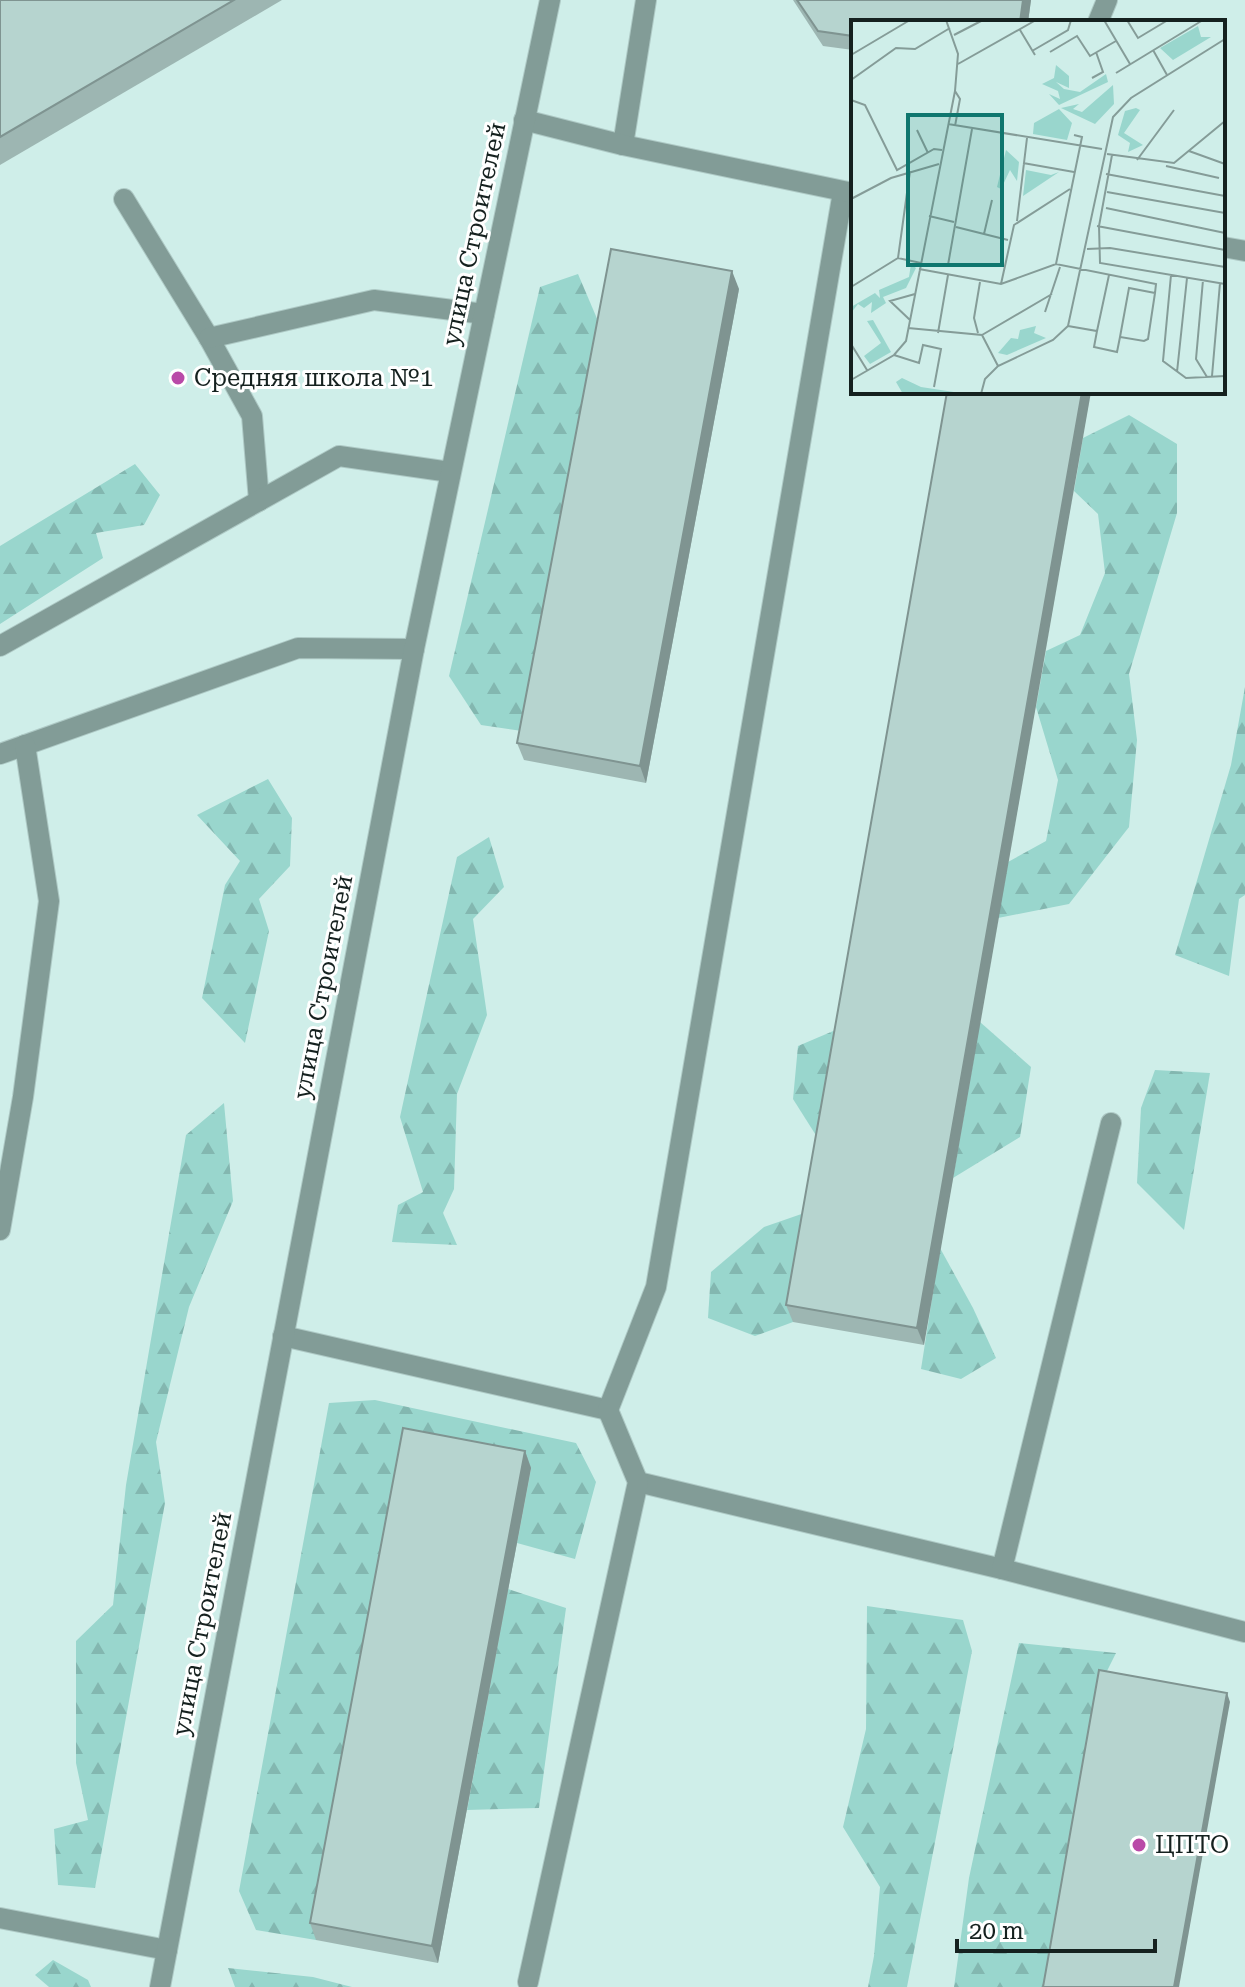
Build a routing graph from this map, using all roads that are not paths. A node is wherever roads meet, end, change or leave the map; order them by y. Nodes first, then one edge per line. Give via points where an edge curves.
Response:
1 (550, 0) edge
2 (646, 0) edge
3 (1107, 0) edge
4 (1099, 20) edge
5 (524, 120) junction
6 (623, 145) junction
7 (848, 192) edge
8 (124, 199) dead end
9 (1225, 247) edge
10 (1245, 251) edge
11 (484, 314) junction
12 (209, 338) junction
13 (450, 472) junction
14 (259, 501) junction
15 (0, 646) edge
16 (414, 649) junction
17 (25, 745) junction
18 (0, 754) edge
19 (1111, 1123) dead end
20 (0, 1230) edge
21 (283, 1336) junction
22 (608, 1410) junction
23 (638, 1482) junction
24 (1002, 1569) junction
25 (1245, 1632) edge
26 (0, 1918) edge
27 (167, 1950) junction
28 (528, 1982) dead end
29 (160, 1987) edge

1 - 5 street, улица Строителей
2 - 6 street
3 - 4 street
5 - 6 street
5 - 11 street, улица Строителей
6 - 7 street
7 - 22 street via 656,1287
8 - 12 street
9 - 10 street
11 - 12 street via 374,300
11 - 13 street, улица Строителей
12 - 14 street via 252,416
13 - 14 street via 339,456
13 - 16 street, улица Строителей
14 - 15 street
16 - 17 street via 298,648
16 - 21 street, улица Строителей
17 - 18 street
17 - 20 street via 49,901
19 - 24 street
21 - 22 street
21 - 27 street, улица Строителей
22 - 23 street
23 - 24 street
23 - 28 street
24 - 25 street
26 - 27 street
27 - 29 street, улица Строителей

